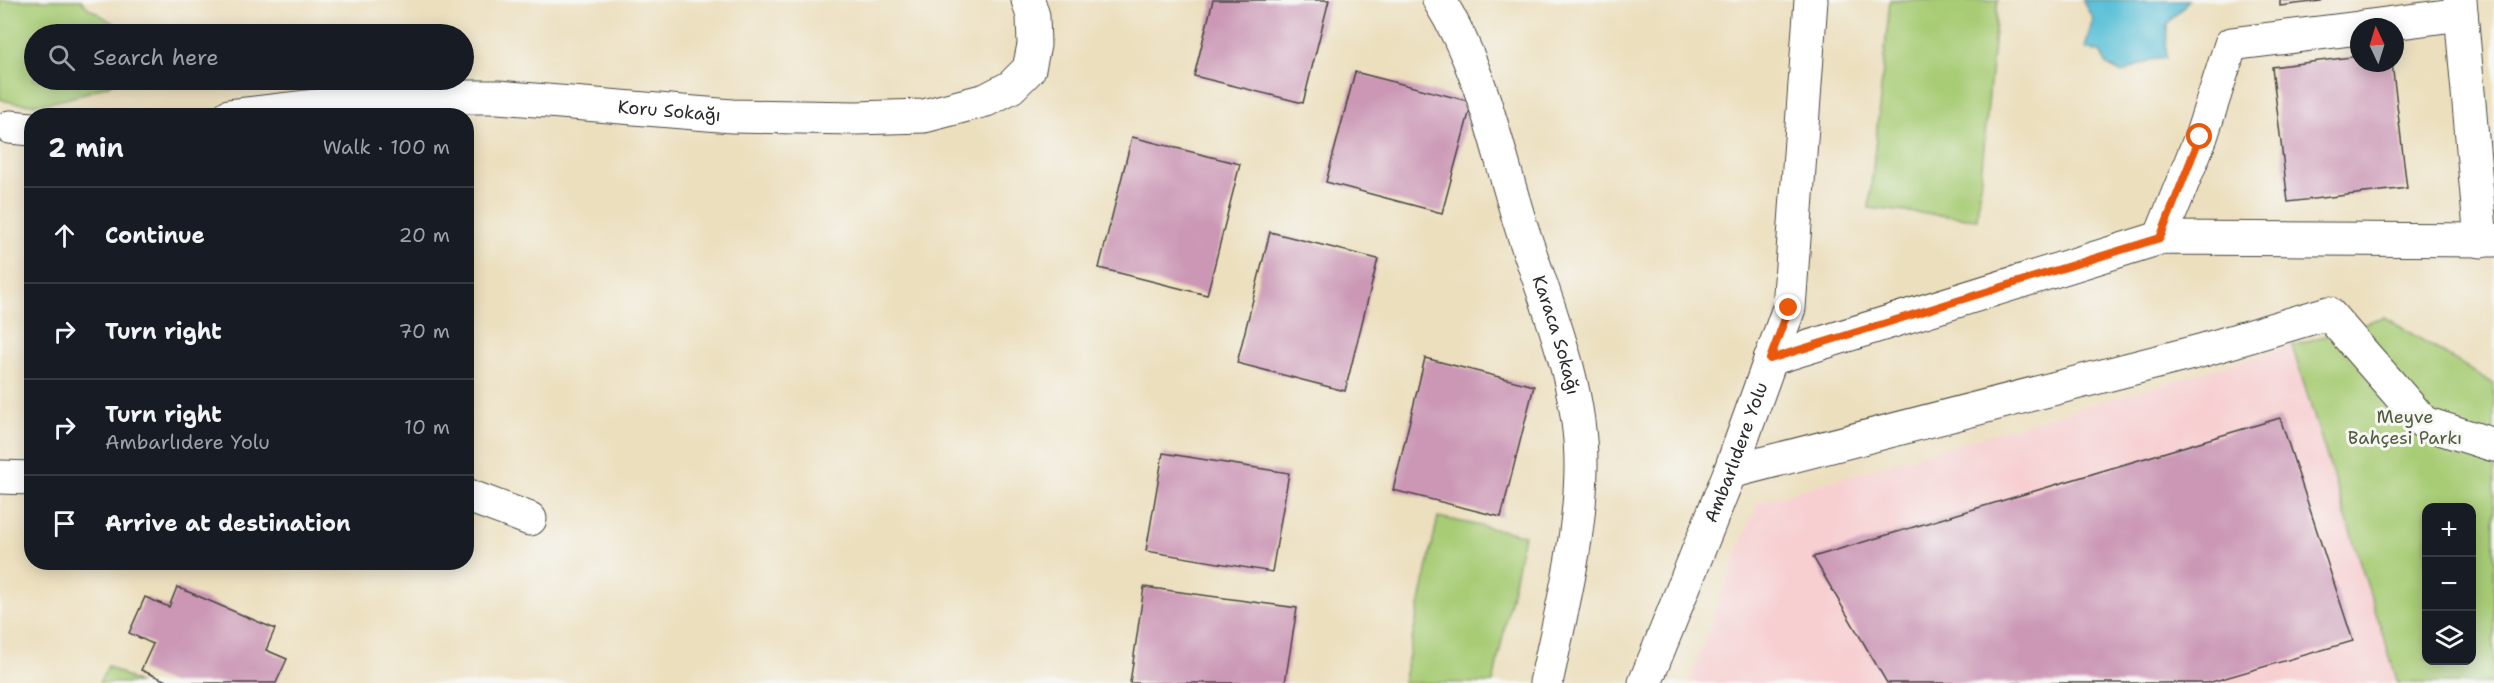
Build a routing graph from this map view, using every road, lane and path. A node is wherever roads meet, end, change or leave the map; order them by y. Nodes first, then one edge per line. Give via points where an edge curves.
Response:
1 (1028, 0) edge
2 (1439, 0) edge
3 (1811, 0) edge
4 (2460, 7) edge
5 (2404, 18) edge
6 (2350, 28) edge
7 (298, 108) edge
8 (2160, 238) junction
9 (2487, 240) edge
10 (1770, 359) junction
11 (2494, 446) edge
12 (1730, 472) junction
13 (0, 477) edge
14 (24, 478) edge
15 (474, 498) edge
16 (530, 519) dead end
17 (1546, 683) edge
18 (1645, 683) edge

1 - 7 street, Koru Sokağı via 1034,45 1029,69 1011,87 986,100 924,116 732,116 475,97 393,97
2 - 17 street, Karaca Sokağı via 1450,16 1477,81 1566,363 1576,420 1581,466 1577,534
3 - 10 street, Ambarlıdere Yolu via 1789,308
4 - 5 street
4 - 9 street
6 - 8 street via 2231,44
8 - 9 street
8 - 10 street
10 - 12 street, Ambarlıdere Yolu
11 - 12 street via 2424,423 2328,313 2200,351
12 - 18 street, Ambarlıdere Yolu
13 - 14 street
15 - 16 street

